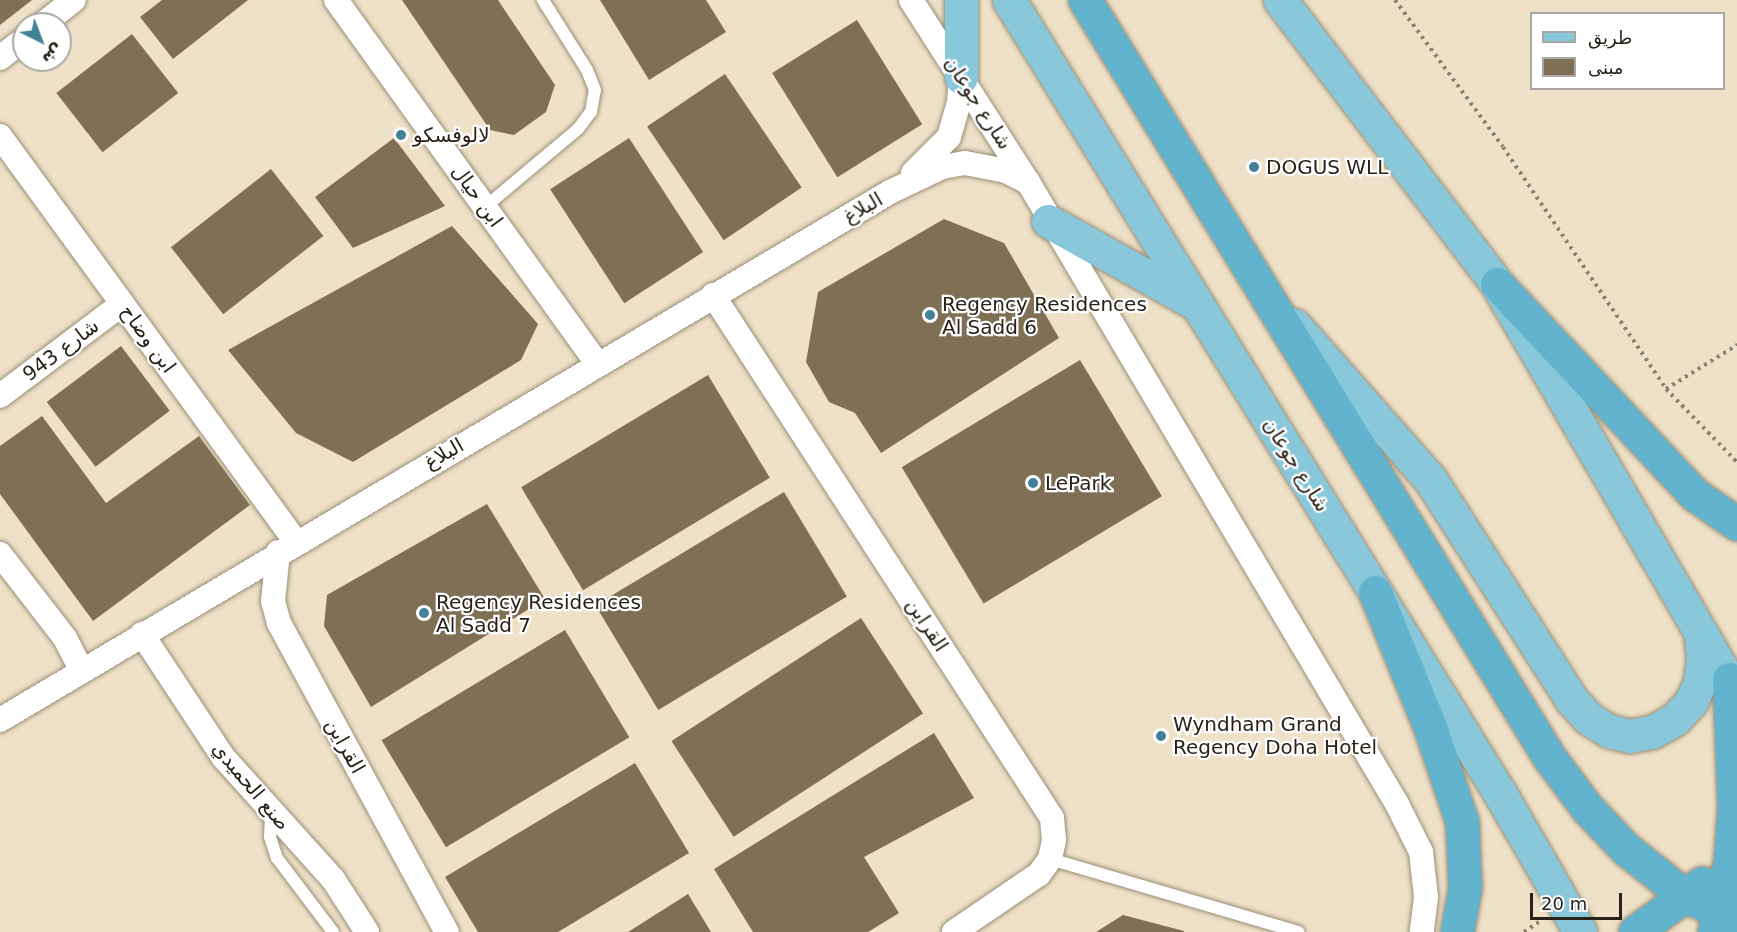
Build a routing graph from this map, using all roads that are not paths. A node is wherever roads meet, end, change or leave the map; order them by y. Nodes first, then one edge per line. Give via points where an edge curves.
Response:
1 (75, 0) edge
2 (336, 0) edge
3 (543, 0) edge
4 (911, 0) edge
5 (962, 0) edge
6 (1009, 0) edge
7 (1085, 0) edge
8 (1281, 0) edge
9 (60, 12) edge
10 (12, 48) edge
11 (0, 58) edge
12 (961, 76) junction
13 (0, 136) edge
14 (1028, 182) junction
15 (890, 192) junction
16 (485, 207) junction
17 (1048, 221) junction
18 (1497, 284) junction
19 (1263, 290) junction
20 (713, 295) junction
21 (1194, 303) junction
22 (122, 304) junction
23 (598, 364) junction
24 (0, 396) edge
25 (1737, 524) edge
26 (287, 547) junction
27 (0, 554) edge
28 (1375, 592) junction
29 (1700, 626) junction
30 (142, 634) junction
31 (81, 669) junction
32 (1733, 687) edge
33 (0, 720) edge
34 (271, 812) junction
35 (1050, 859) junction
36 (1734, 860) edge
37 (1685, 896) junction
38 (1724, 921) edge
39 (333, 932) edge
40 (367, 932) edge
41 (447, 932) edge
42 (954, 932) edge
43 (1298, 932) edge
44 (1422, 932) edge
45 (1457, 932) edge
46 (1580, 932) edge
47 (1635, 932) edge

1 - 9 street
2 - 16 street, ابن حيال
3 - 16 lane via 588,70 595,90 591,112 578,129
4 - 12 street, شارع جوعان
5 - 12 main road
6 - 21 main road, شارع جوعان
7 - 19 highway
8 - 18 main road
10 - 11 street
12 - 14 street, شارع جوعان
12 - 15 street, البلاغ via 958,112 949,137
13 - 22 street, ابن وضاح
14 - 15 street, البلاغ via 1006,171 965,163 942,167
14 - 17 street, شارع جوعان
15 - 20 street, البلاغ
16 - 23 street, ابن حيال
17 - 21 main road
17 - 44 street, شارع جوعان via 1397,804 1421,852 1426,897
18 - 25 highway via 1694,494
18 - 29 main road
19 - 29 main road via 1430,479 1571,699 1588,718 1609,731 1629,736 1652,732 1675,719 1691,702 1700,682
19 - 37 highway via 1550,757 1587,808 1618,841
20 - 23 street, البلاغ
20 - 35 street, القراين via 1052,818 1054,840
21 - 28 main road, شارع جوعان
22 - 24 street, شارع 943
22 - 26 street, ابن وضاح
23 - 26 street, البلاغ
26 - 30 street, البلاغ
26 - 41 street, القراين via 273,601 279,623
27 - 31 street via 65,638
28 - 45 highway via 1430,727 1462,822 1465,887
28 - 46 main road, شارع جوعان via 1501,795
29 - 32 main road
30 - 31 street, البلاغ
30 - 34 street, صنع الحميدي via 223,758
31 - 33 street, البلاغ
32 - 36 highway
34 - 39 lane via 270,837 277,858
34 - 40 street, صنع الحميدي via 333,879
35 - 42 street via 1039,874
35 - 43 lane
36 - 37 highway
36 - 38 highway
37 - 38 highway
37 - 47 highway

